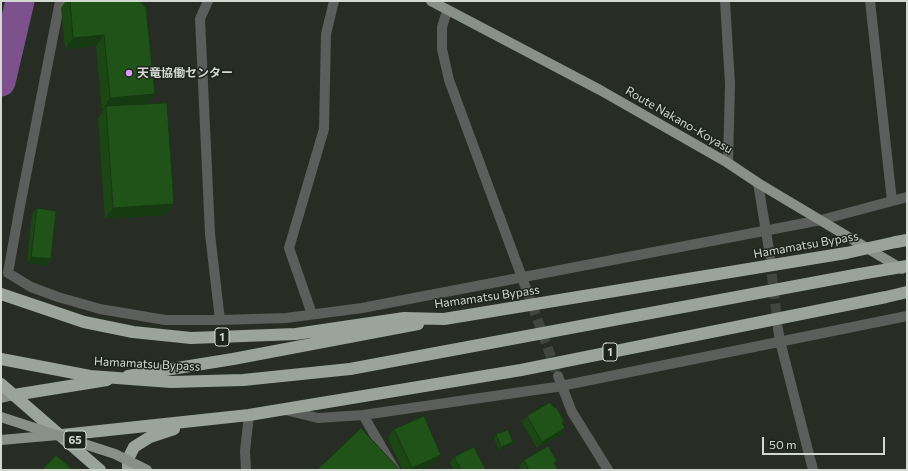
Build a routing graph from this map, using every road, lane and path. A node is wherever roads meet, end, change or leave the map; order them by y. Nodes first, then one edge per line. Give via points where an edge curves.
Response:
1 (60, 1) edge
2 (208, 1) edge
3 (334, 1) edge
4 (725, 1) edge
5 (870, 1) edge
6 (434, 2) edge
7 (447, 11) junction
8 (728, 163) junction
9 (758, 183) junction
10 (907, 197) edge
11 (892, 201) junction
12 (821, 220) junction
13 (767, 230) junction
14 (901, 241) edge
15 (770, 256) tunnel mouth
16 (907, 266) edge
17 (907, 272) edge
18 (522, 276) junction
19 (527, 291) tunnel mouth
20 (907, 292) edge
21 (3, 295) edge
22 (312, 314) junction
23 (907, 316) edge
24 (444, 319) junction
25 (220, 320) junction
26 (778, 328) tunnel mouth
27 (780, 341) junction
28 (1, 359) edge
29 (558, 376) tunnel mouth
30 (1, 383) edge
31 (562, 386) junction
32 (14, 395) junction
33 (1, 398) edge
34 (281, 410) junction
35 (249, 415) junction
36 (363, 415) junction
37 (1, 417) edge
38 (192, 422) junction
39 (62, 435) junction
40 (1, 440) edge
41 (100, 470) edge
42 (128, 470) edge
43 (147, 470) edge
44 (246, 470) edge
45 (395, 470) edge
46 (608, 470) edge
47 (813, 470) edge

1 - 25 street via 8,273 31,287 100,309 165,320
2 - 25 street via 200,19 210,234
3 - 22 street via 326,34 324,129 289,248
4 - 8 street via 730,84
5 - 11 street
6 - 7 main road, Route Nakano-Koyasu
7 - 8 main road, Route Nakano-Koyasu via 600,90
7 - 18 street via 442,28 442,48 449,80
8 - 9 main road, Route Nakano-Koyasu
9 - 12 main road, Route Nakano-Koyasu
9 - 13 street
10 - 11 street
11 - 12 street
12 - 13 street
12 - 17 main road, Route Nakano-Koyasu
13 - 15 street
13 - 18 street
14 - 24 highway, Hamamatsu Bypass / 1, bridge via 846,253
16 - 28 highway, Hamamatsu Bypass, bridge via 350,368 243,380 171,382 90,376
18 - 19 street
18 - 22 street via 434,295
20 - 34 highway, 1 via 521,370
21 - 24 highway, Hamamatsu Bypass / 1 via 84,322 133,332 191,338 296,334 404,318
22 - 25 street via 286,318
23 - 27 street
24 - 32 highway, 1 via 233,359
26 - 27 street
27 - 31 street
27 - 47 street
29 - 31 street
30 - 32 highway
31 - 36 street
31 - 46 street via 572,412
32 - 33 main road
32 - 39 highway
34 - 35 highway, 1
34 - 36 street via 318,418
35 - 38 highway, 1
35 - 44 street via 245,451
36 - 45 street
37 - 43 main road, 65, bridge via 115,454
38 - 39 highway, 1
38 - 42 highway, 1 via 150,437 134,448 128,459
39 - 40 main road, 65
39 - 41 highway

